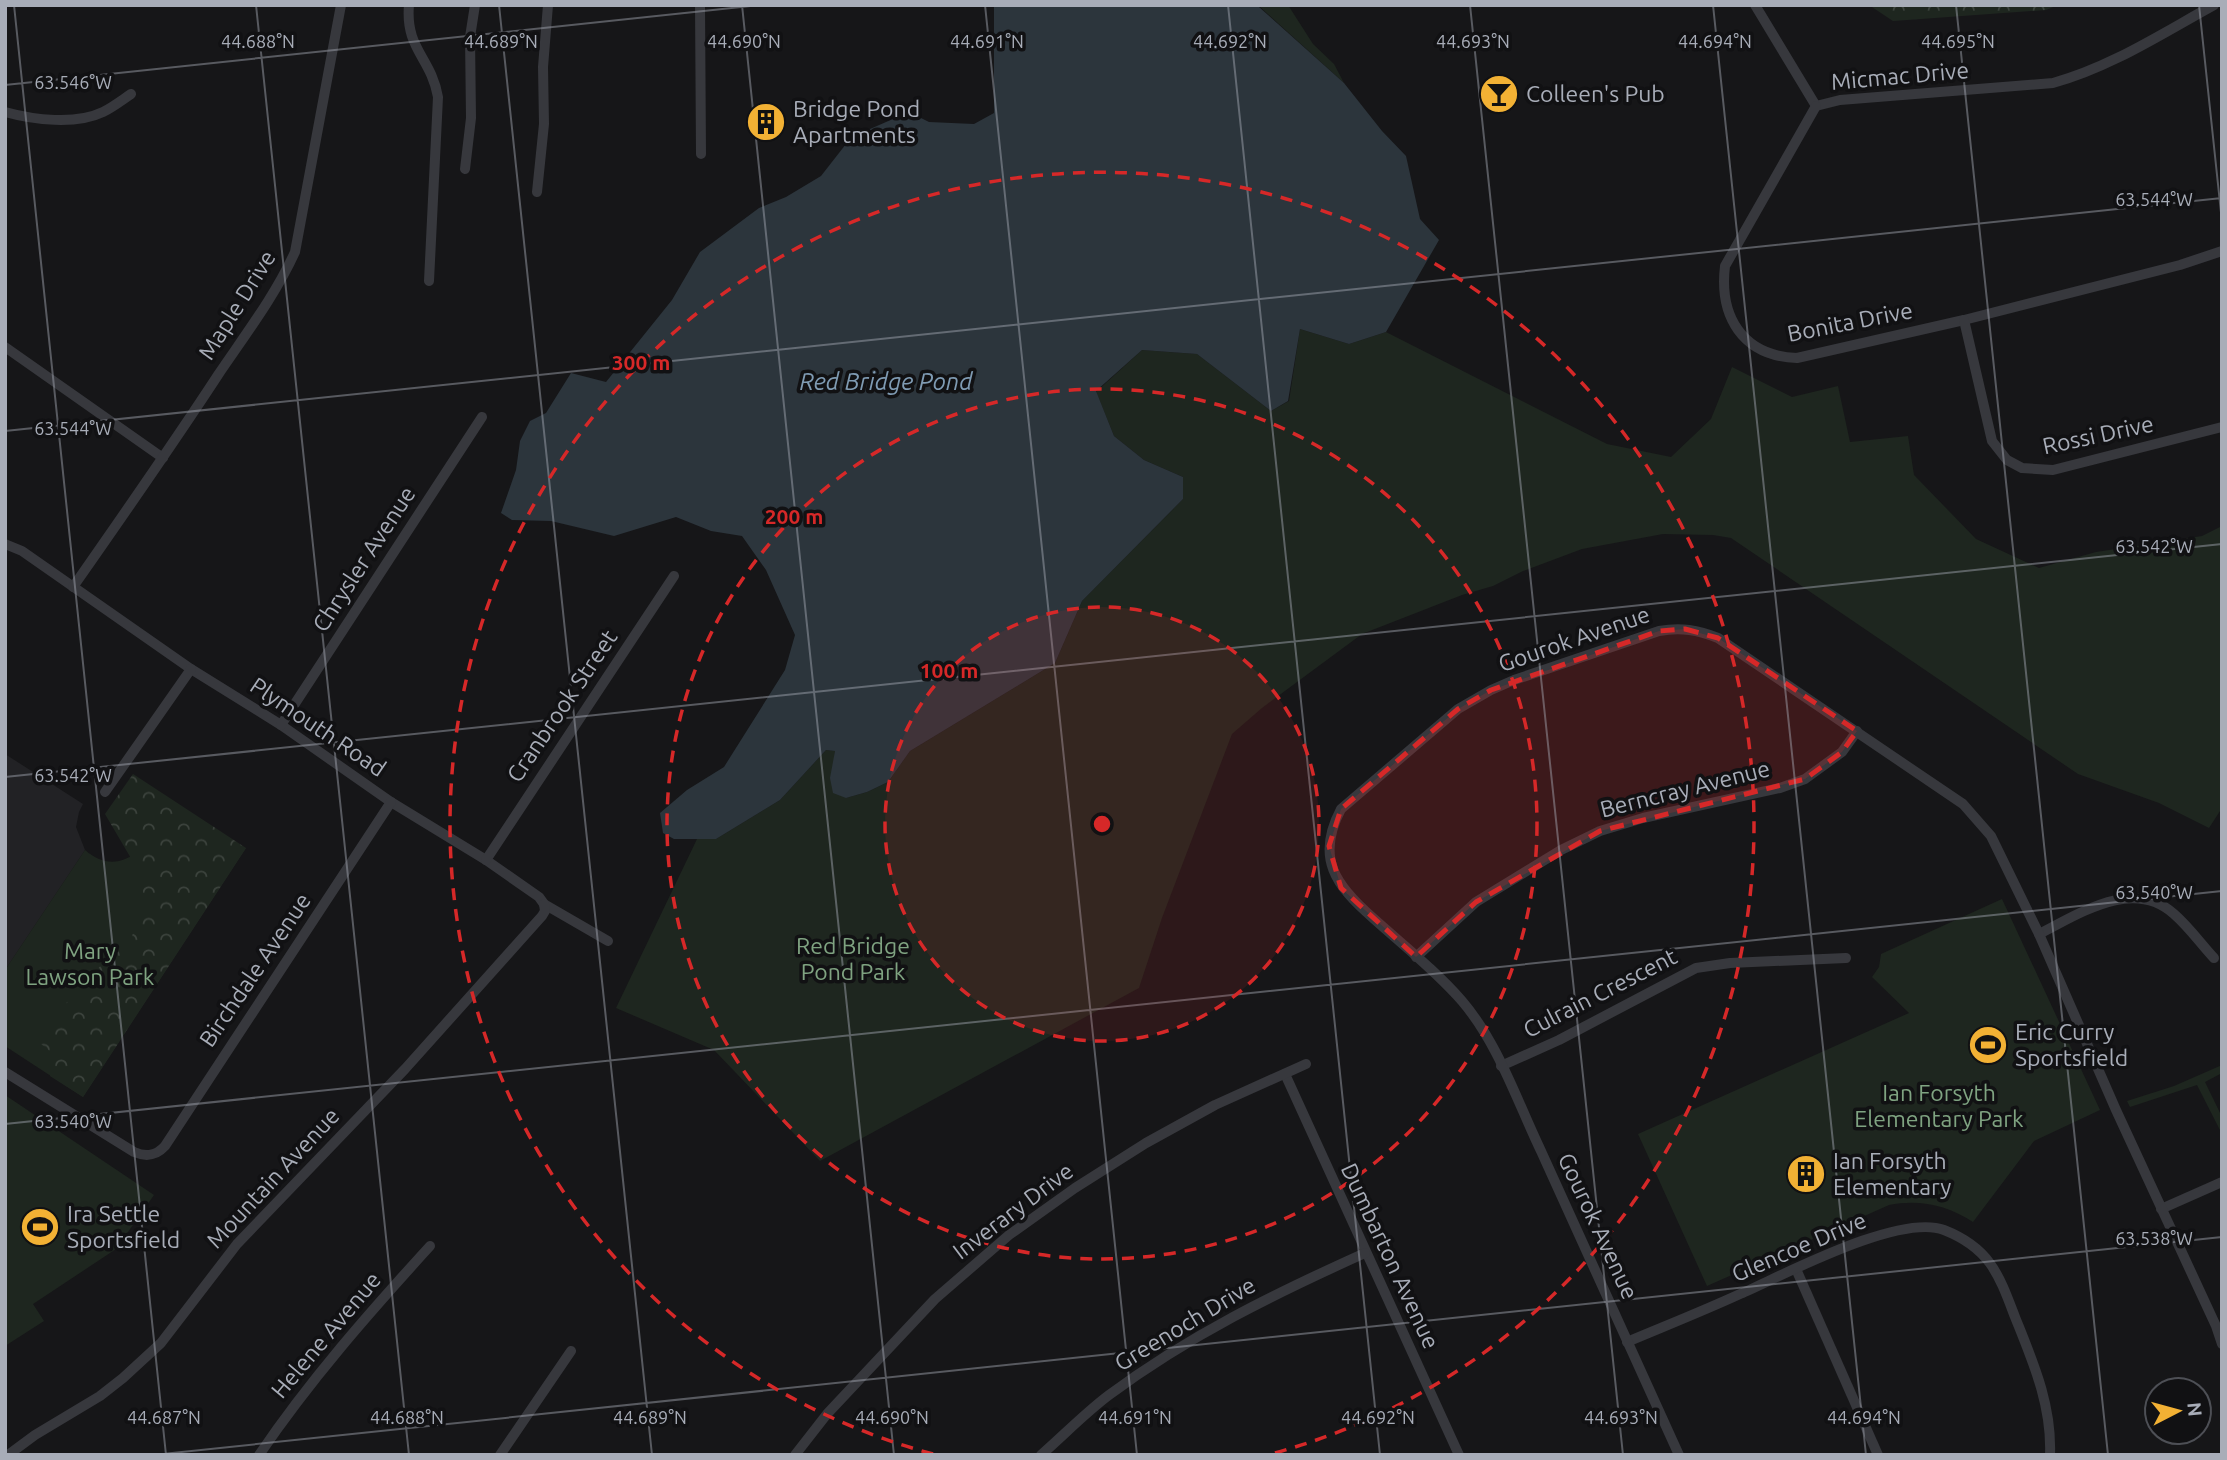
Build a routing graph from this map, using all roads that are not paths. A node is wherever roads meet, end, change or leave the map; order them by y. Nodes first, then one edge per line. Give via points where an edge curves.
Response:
1 (341, 5) edge
2 (409, 5) edge
3 (475, 5) edge
4 (548, 5) edge
5 (700, 5) edge
6 (1755, 5) edge
7 (2214, 5) edge
8 (131, 94) dead end
9 (1816, 106) junction
10 (5, 112) edge
11 (701, 154) dead end
12 (465, 169) dead end
13 (537, 192) dead end
14 (2222, 251) edge
15 (429, 281) dead end
16 (1964, 320) junction
17 (5, 347) edge
18 (482, 417) dead end
19 (2222, 427) edge
20 (163, 458) junction
21 (5, 544) edge
22 (674, 576) dead end
23 (73, 587) junction
24 (191, 668) junction
25 (281, 725) junction
26 (1857, 731) junction
27 (106, 792) dead end
28 (391, 802) junction
29 (486, 860) junction
30 (544, 904) junction
31 (2039, 934) junction
32 (608, 941) dead end
33 (1416, 957) junction
34 (1846, 958) dead end
35 (2214, 958) dead end
36 (1306, 1064) dead end
37 (1501, 1066) junction
38 (5, 1072) edge
39 (1285, 1074) junction
40 (2222, 1182) edge
41 (2161, 1209) junction
42 (430, 1246) dead end
43 (1365, 1253) junction
44 (1796, 1269) junction
45 (1628, 1342) junction
46 (2222, 1344) edge
47 (571, 1351) dead end
48 (8, 1455) edge
49 (259, 1455) edge
50 (500, 1455) edge
51 (794, 1455) edge
52 (1041, 1455) edge
53 (1458, 1455) edge
54 (1679, 1455) edge
55 (1878, 1455) edge
56 (2050, 1455) edge

1 - 20 street, Maple Drive via 295,253
2 - 15 street via 411,38 432,71 438,97
3 - 12 street
4 - 13 street
5 - 11 street
6 - 9 street, Micmac Drive
7 - 9 street, Micmac Drive via 2104,65 2053,83 1840,100
8 - 10 street via 102,113 80,118 35,118
9 - 16 street, Bonita Drive via 1725,265 1724,302 1740,333 1762,351 1797,358
14 - 16 street, Bonita Drive
16 - 19 street, Rossi Drive via 1992,441 2007,460 2022,468 2053,470
17 - 20 street
18 - 25 street, Chrysler Avenue
20 - 23 street, Maple Drive
21 - 23 street, Plymouth Road
22 - 29 street, Cranbrook Street
23 - 24 street, Plymouth Road
24 - 25 street, Plymouth Road
24 - 27 street
25 - 28 street, Plymouth Road
26 - 31 street, Gourok Avenue via 1963,804 1980,821
26 - 33 street, Berncray Avenue via 1842,752 1805,779 1643,818 1571,845 1476,902
26 - 33 street, Gourok Avenue via 1718,638 1685,629 1650,634 1490,690 1458,709 1341,809 1330,835 1330,860 1341,888
28 - 29 street, Plymouth Road
28 - 38 street, Birchdale Avenue via 157,1153 142,1156 128,1149
29 - 30 street, Plymouth Road
30 - 32 street, Plymouth Road
30 - 48 street, Mountain Avenue via 542,916 496,969 237,1244 161,1343 100,1396
31 - 35 street via 2096,905 2136,899 2171,911
31 - 41 street, Gourok Avenue
33 - 37 street, Gourok Avenue via 1463,1002
34 - 37 street, Culrain Crescent via 1696,968
36 - 39 street, Inverary Drive
37 - 45 street, Gourok Avenue
39 - 43 street, Dumbarton Avenue
39 - 51 street, Inverary Drive via 1146,1143 1009,1235 935,1299
40 - 41 street
41 - 46 street, Gourok Avenue
42 - 49 street, Helene Avenue via 359,1324
43 - 52 street, Greenoch Drive via 1243,1310 1173,1351 1107,1396
43 - 53 street, Dumbarton Avenue
44 - 45 street, Glencoe Drive
44 - 55 street
44 - 56 street, Glencoe Drive via 1913,1227 1942,1229 1968,1241 1997,1272 2040,1382
45 - 54 street, Gourok Avenue
47 - 50 street

